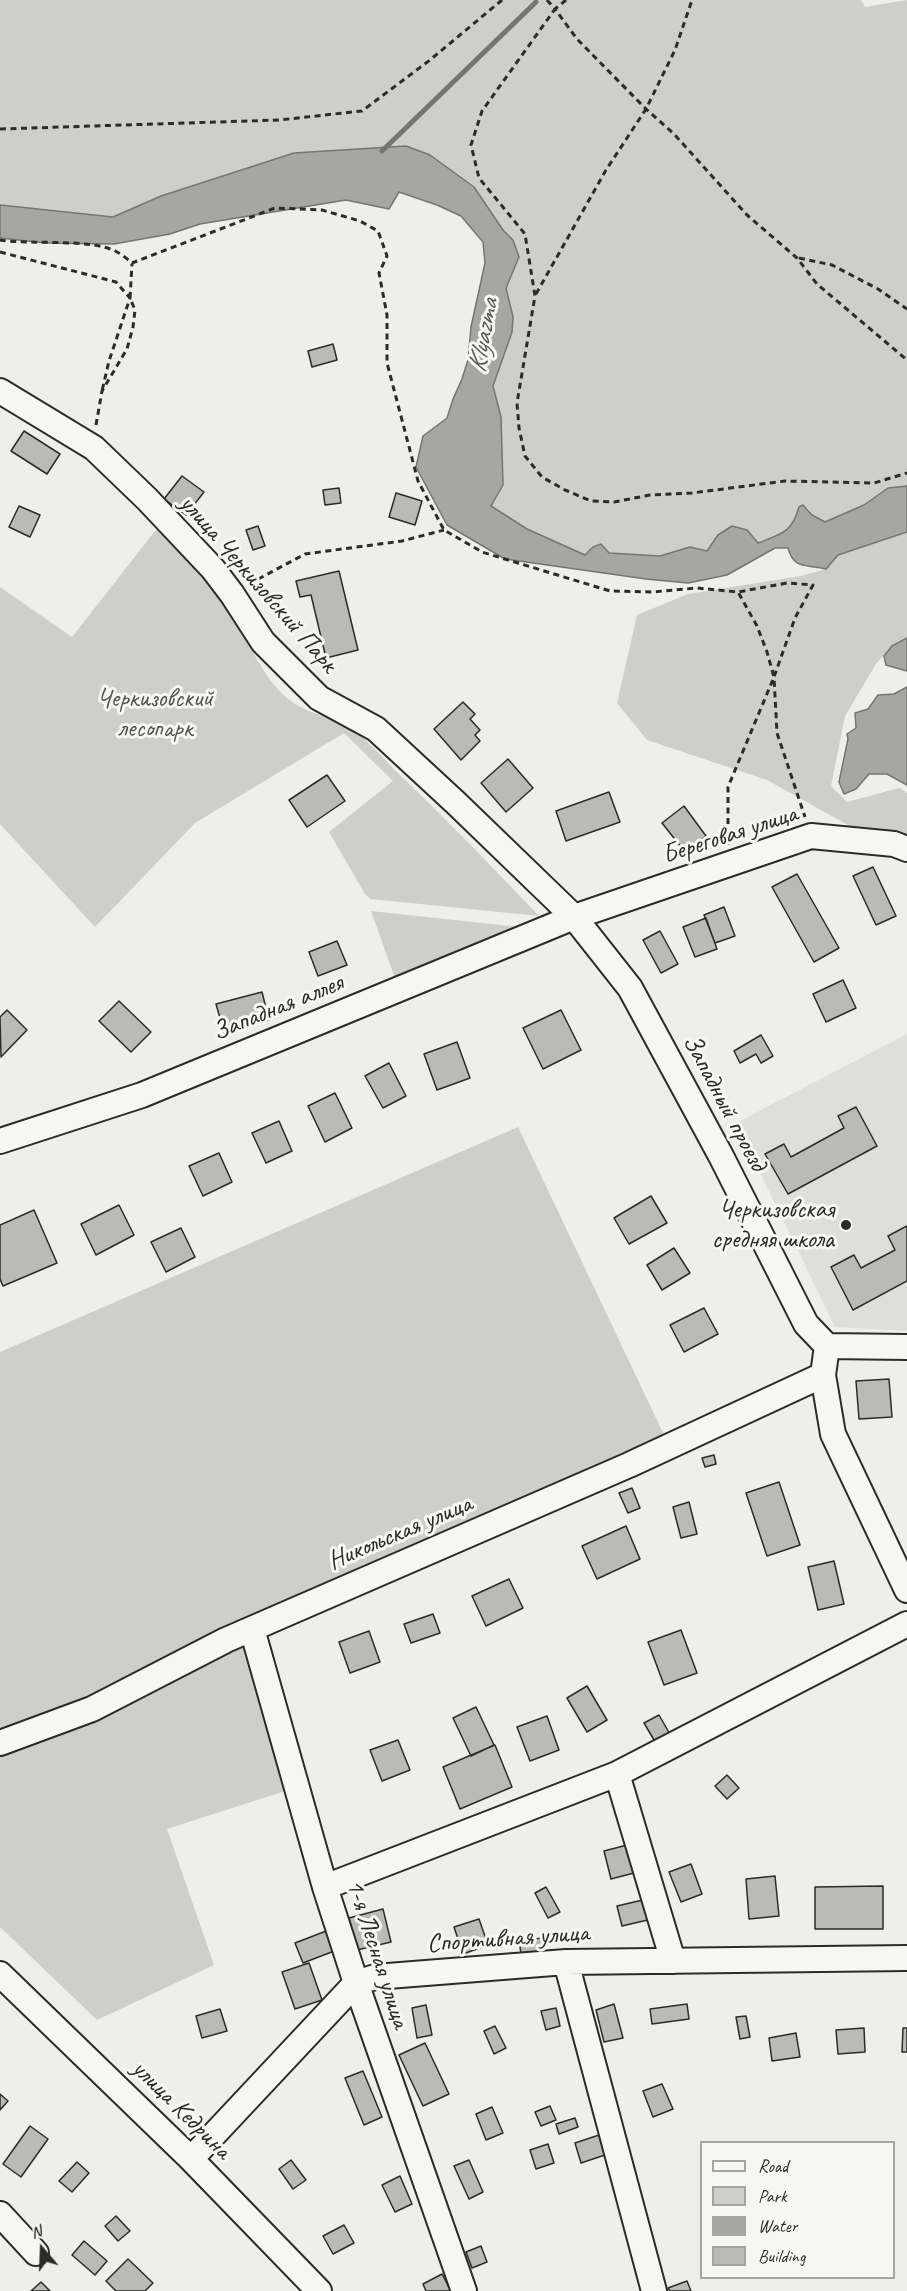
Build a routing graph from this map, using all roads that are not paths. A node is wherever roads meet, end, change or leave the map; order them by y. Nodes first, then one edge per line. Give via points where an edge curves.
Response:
1 (0, 391) edge
2 (900, 847) edge
3 (907, 870) edge
4 (574, 917) junction
5 (0, 1141) edge
6 (826, 1346) junction
7 (907, 1347) edge
8 (823, 1375) junction
9 (907, 1590) edge
10 (907, 1624) edge
11 (252, 1629) junction
12 (0, 1743) edge
13 (616, 1774) junction
14 (325, 1887) junction
15 (907, 1958) edge
16 (673, 1961) junction
17 (566, 1962) junction
18 (0, 1974) edge
19 (356, 1983) junction
20 (191, 2159) junction
21 (0, 2214) edge
22 (36, 2253) dead end
23 (319, 2291) edge
24 (464, 2291) edge
25 (654, 2291) edge

1 - 4 street, улица Черкизовский Парк via 94,448 213,569 263,642 319,698 376,729
2 - 3 street
2 - 4 street, Береговая улица via 811,836
4 - 5 street, Западная аллея via 142,1095
4 - 6 street, Западный проезд via 630,988 806,1324
6 - 7 street
6 - 8 street
8 - 9 street via 833,1434
8 - 11 street, Никольская улица via 629,1465
10 - 13 street
11 - 12 street, Никольская улица via 92,1709
11 - 14 street, 1-я Лесная улица
13 - 14 street
13 - 16 street
14 - 19 street, 1-я Лесная улица
15 - 16 street, Спортивная улица
16 - 17 street, Спортивная улица
17 - 19 street, Спортивная улица via 375,1977
17 - 25 street
18 - 20 street, улица Кедрина
19 - 20 street
19 - 24 street, 1-я Лесная улица
20 - 23 street, улица Кедрина
21 - 22 street

